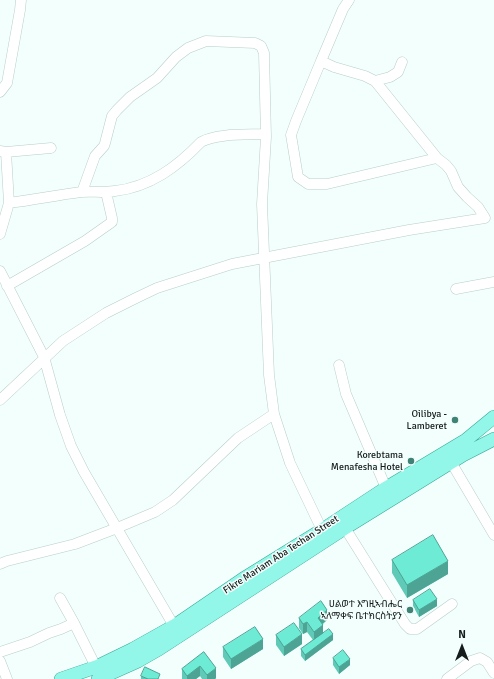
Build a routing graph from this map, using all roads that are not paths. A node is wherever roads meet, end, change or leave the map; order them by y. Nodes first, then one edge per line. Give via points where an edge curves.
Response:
1 (21, 0) edge
2 (349, 0) edge
3 (321, 61) junction
4 (402, 62) dead end
5 (375, 81) junction
6 (0, 92) edge
7 (266, 134) junction
8 (51, 148) dead end
9 (3, 152) edge
10 (437, 158) junction
11 (82, 192) junction
12 (106, 192) junction
13 (9, 203) junction
14 (485, 218) junction
15 (494, 223) edge
16 (0, 234) edge
17 (265, 258) junction
18 (0, 271) edge
19 (494, 282) edge
20 (7, 286) junction
21 (456, 289) dead end
22 (44, 357) junction
23 (339, 365) dead end
24 (0, 400) edge
25 (274, 414) junction
26 (494, 417) edge
27 (494, 439) edge
28 (451, 462) junction
29 (386, 488) junction
30 (117, 528) junction
31 (345, 528) junction
32 (322, 530) junction
33 (494, 535) edge
34 (0, 564) edge
35 (60, 598) dead end
36 (452, 604) dead end
37 (74, 623) junction
38 (174, 626) junction
39 (0, 652) edge
40 (0, 661) edge
41 (494, 673) edge
42 (100, 675) edge
43 (7, 679) edge
44 (61, 679) edge
45 (447, 679) edge

1 - 6 street via 7,83
2 - 3 street
3 - 5 street
3 - 10 street via 291,135 298,177 308,184 327,184
4 - 5 street via 398,72
5 - 10 street
7 - 11 street via 264,53 261,46 255,43 206,41 188,48 176,57 157,78 130,97 112,116 104,146 95,156
7 - 12 street via 206,139 169,171 131,189
7 - 17 street via 262,204
8 - 9 street
9 - 13 street
10 - 14 street via 451,171 458,187
11 - 12 street
11 - 13 street
12 - 20 street via 112,222 85,241
13 - 16 street
14 - 15 street
14 - 17 street
17 - 22 street via 232,264 158,288 106,313 63,341
17 - 25 street via 269,375
18 - 20 street
19 - 21 street
20 - 22 street
22 - 24 street
22 - 30 street via 71,446
23 - 29 street via 346,394
25 - 30 street via 238,438 173,500 155,512
25 - 32 street via 290,463
26 - 29 main road, Fikre Mariam Aba Techan Street via 466,440
27 - 28 main road, Fikre Mariam Aba Techan Street
28 - 31 main road, Fikre Mariam Aba Techan Street
28 - 33 street
29 - 32 main road, Fikre Mariam Aba Techan Street
30 - 34 street via 75,544
30 - 38 street
31 - 36 street via 410,629 417,629
31 - 42 main road, Fikre Mariam Aba Techan Street via 159,649 138,661
32 - 38 main road, Fikre Mariam Aba Techan Street
35 - 37 street
37 - 39 street
37 - 42 street
38 - 42 main road, Fikre Mariam Aba Techan Street via 133,649
40 - 43 street
41 - 45 street via 487,662 480,658 471,661
42 - 44 main road, Fikre Mariam Aba Techan Street

